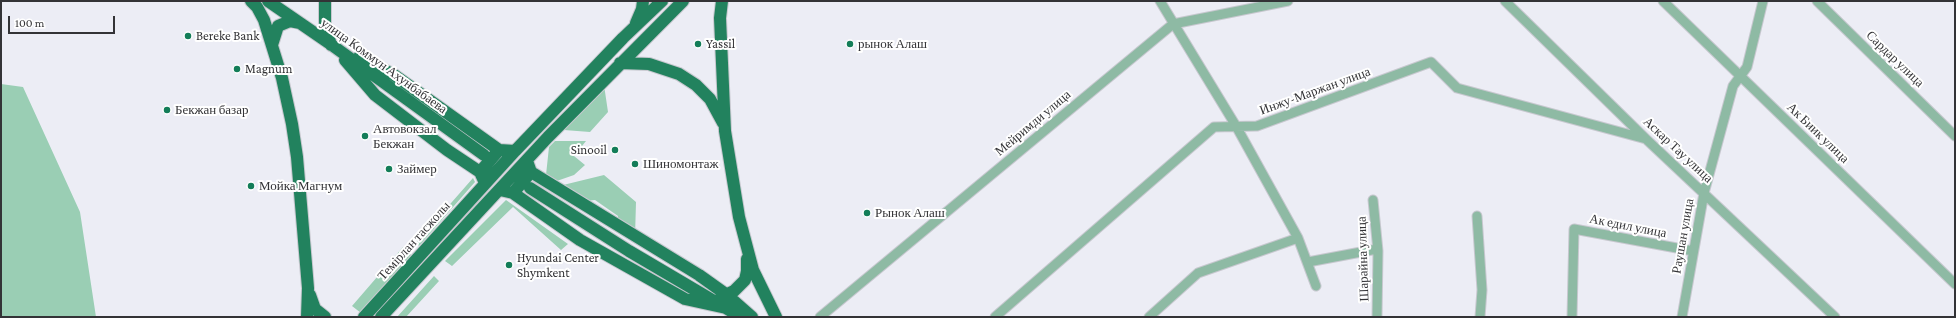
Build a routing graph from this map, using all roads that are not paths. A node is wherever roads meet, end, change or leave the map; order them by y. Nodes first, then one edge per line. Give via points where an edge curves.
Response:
1 (251, 1) edge
2 (268, 1) edge
3 (325, 1) edge
4 (643, 1) edge
5 (662, 1) edge
6 (683, 1) edge
7 (722, 1) edge
8 (1160, 1) edge
9 (1288, 1) edge
10 (1505, 1) edge
11 (1663, 1) edge
12 (1763, 1) edge
13 (1817, 1) edge
14 (301, 24) junction
15 (1173, 24) junction
16 (634, 28) junction
17 (329, 43) junction
18 (272, 45) junction
19 (620, 63) junction
20 (1740, 77) junction
21 (1236, 126) junction
22 (725, 131) junction
23 (1955, 136) edge
24 (1646, 139) junction
25 (499, 150) junction
26 (514, 151) junction
27 (484, 154) dead end
28 (529, 166) junction
29 (480, 172) junction
30 (485, 183) junction
31 (530, 188) dead end
32 (500, 190) junction
33 (513, 193) junction
34 (1704, 193) junction
35 (1373, 200) dead end
36 (1477, 216) dead end
37 (1298, 238) junction
38 (1377, 249) junction
39 (746, 250) junction
40 (1694, 251) junction
41 (1308, 262) junction
42 (1955, 284) edge
43 (1316, 286) dead end
44 (308, 288) junction
45 (727, 295) junction
46 (713, 299) junction
47 (726, 313) edge
48 (821, 316) edge
49 (307, 317) edge
50 (325, 317) edge
51 (364, 317) edge
52 (381, 317) edge
53 (741, 317) edge
54 (752, 317) edge
55 (776, 317) edge
56 (995, 317) edge
57 (1149, 317) edge
58 (1377, 317) edge
59 (1480, 317) edge
60 (1572, 317) edge
61 (1682, 317) edge
62 (1835, 317) edge

1 - 18 highway via 264,20
2 - 14 highway, улица Коммун Ахунбабаева
3 - 17 highway via 323,13
4 - 16 highway
5 - 16 highway, Темірлан тасжолы
6 - 19 highway
7 - 22 highway via 720,18
8 - 15 street
9 - 15 street, Мейримди улица
10 - 24 street, Аскар Тау улица
11 - 20 street, Ак Биик улица
12 - 20 street, Раушан улица via 1747,67
13 - 23 street, Сардар улица
14 - 17 highway, улица Коммун Ахунбабаева
14 - 18 highway via 290,21 278,26
15 - 21 street
15 - 48 street, Мейримди улица
16 - 26 highway, Темірлан тасжолы
17 - 25 highway via 394,75
17 - 27 highway, улица Коммун Ахунбабаева
17 - 29 highway via 376,95
18 - 44 highway via 282,78 297,157
19 - 22 highway via 649,64 679,74 690,81 710,99 719,113
19 - 28 highway
20 - 34 street, Раушан улица via 1733,86
20 - 42 street, Ак Биик улица
21 - 24 street, Инжу-Маржан улица via 1257,126 1431,62 1457,88
21 - 37 street
21 - 56 street, Инжу-Маржан улица via 1214,127
22 - 39 highway
24 - 34 street, Аскар Тау улица
25 - 26 highway
25 - 29 highway
26 - 30 highway, Темірлан тасжолы
28 - 32 highway, Темірлан тасжолы
28 - 33 highway
28 - 45 highway
29 - 30 highway
30 - 51 highway, Темірлан тасжолы
31 - 46 highway via 629,251
32 - 33 highway
32 - 52 highway, Темірлан тасжолы
33 - 47 highway via 580,240 685,299
34 - 40 street, Раушан улица
34 - 62 street, Аскар Тау улица
35 - 38 street, Шарайна улица
36 - 59 street via 1482,290
37 - 41 street
37 - 57 street via 1198,273
38 - 41 street
38 - 58 street, Шарайна улица
39 - 45 highway via 745,280 740,287
39 - 55 highway
40 - 60 street, Ак едил улица via 1574,229
40 - 61 street, Раушан улица
41 - 43 street
44 - 49 highway
44 - 50 highway via 315,309
45 - 46 highway
45 - 54 highway
46 - 47 highway
47 - 53 highway

